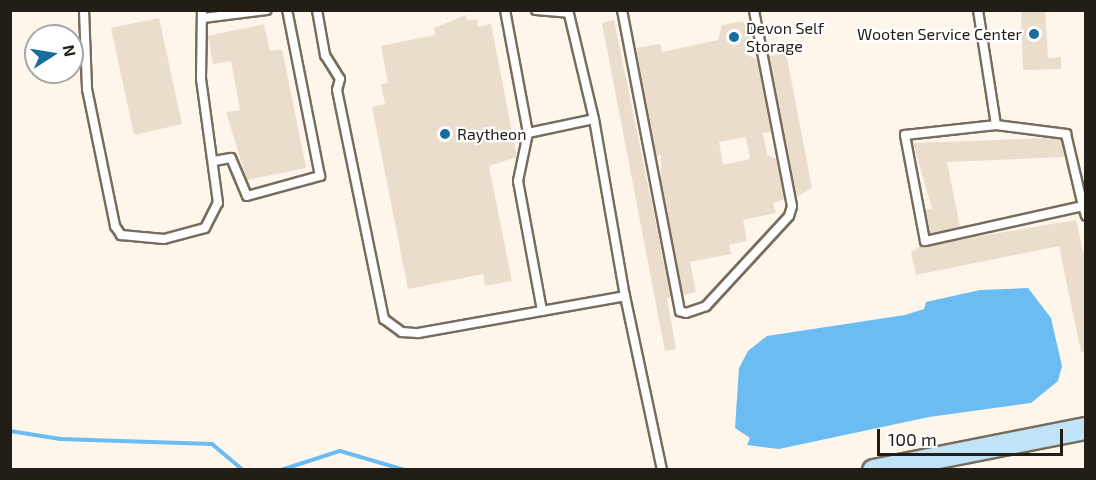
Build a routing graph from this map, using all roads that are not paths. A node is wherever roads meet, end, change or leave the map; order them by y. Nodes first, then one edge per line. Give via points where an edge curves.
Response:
1 (84, 10) edge
2 (267, 10) edge
3 (287, 10) edge
4 (317, 10) edge
5 (505, 10) edge
6 (536, 10) edge
7 (622, 10) edge
8 (754, 10) edge
9 (978, 10) edge
10 (568, 12) edge
11 (202, 14) edge
12 (594, 119) junction
13 (996, 125) junction
14 (528, 133) junction
15 (214, 161) junction
16 (1083, 206) junction
17 (1086, 216) edge
18 (625, 296) junction
19 (542, 311) junction
20 (1086, 428) edge
21 (662, 470) edge
22 (873, 470) edge

1 - 15 lane via 87,89 111,214 121,235 164,239 205,228 218,203
2 - 11 lane
3 - 15 lane via 320,176 247,196 231,158
4 - 19 lane via 325,55 340,79 337,90 384,319 402,332 418,333
5 - 14 lane
6 - 10 lane
7 - 8 lane via 680,310 686,313 706,306 789,216 792,206
9 - 13 lane
10 - 12 lane
11 - 15 lane via 201,79
12 - 14 lane
12 - 18 lane
13 - 16 lane via 1066,134
13 - 16 lane via 905,135 925,241
14 - 19 lane via 518,181
16 - 17 lane
18 - 19 lane
18 - 21 lane
20 - 22 street

